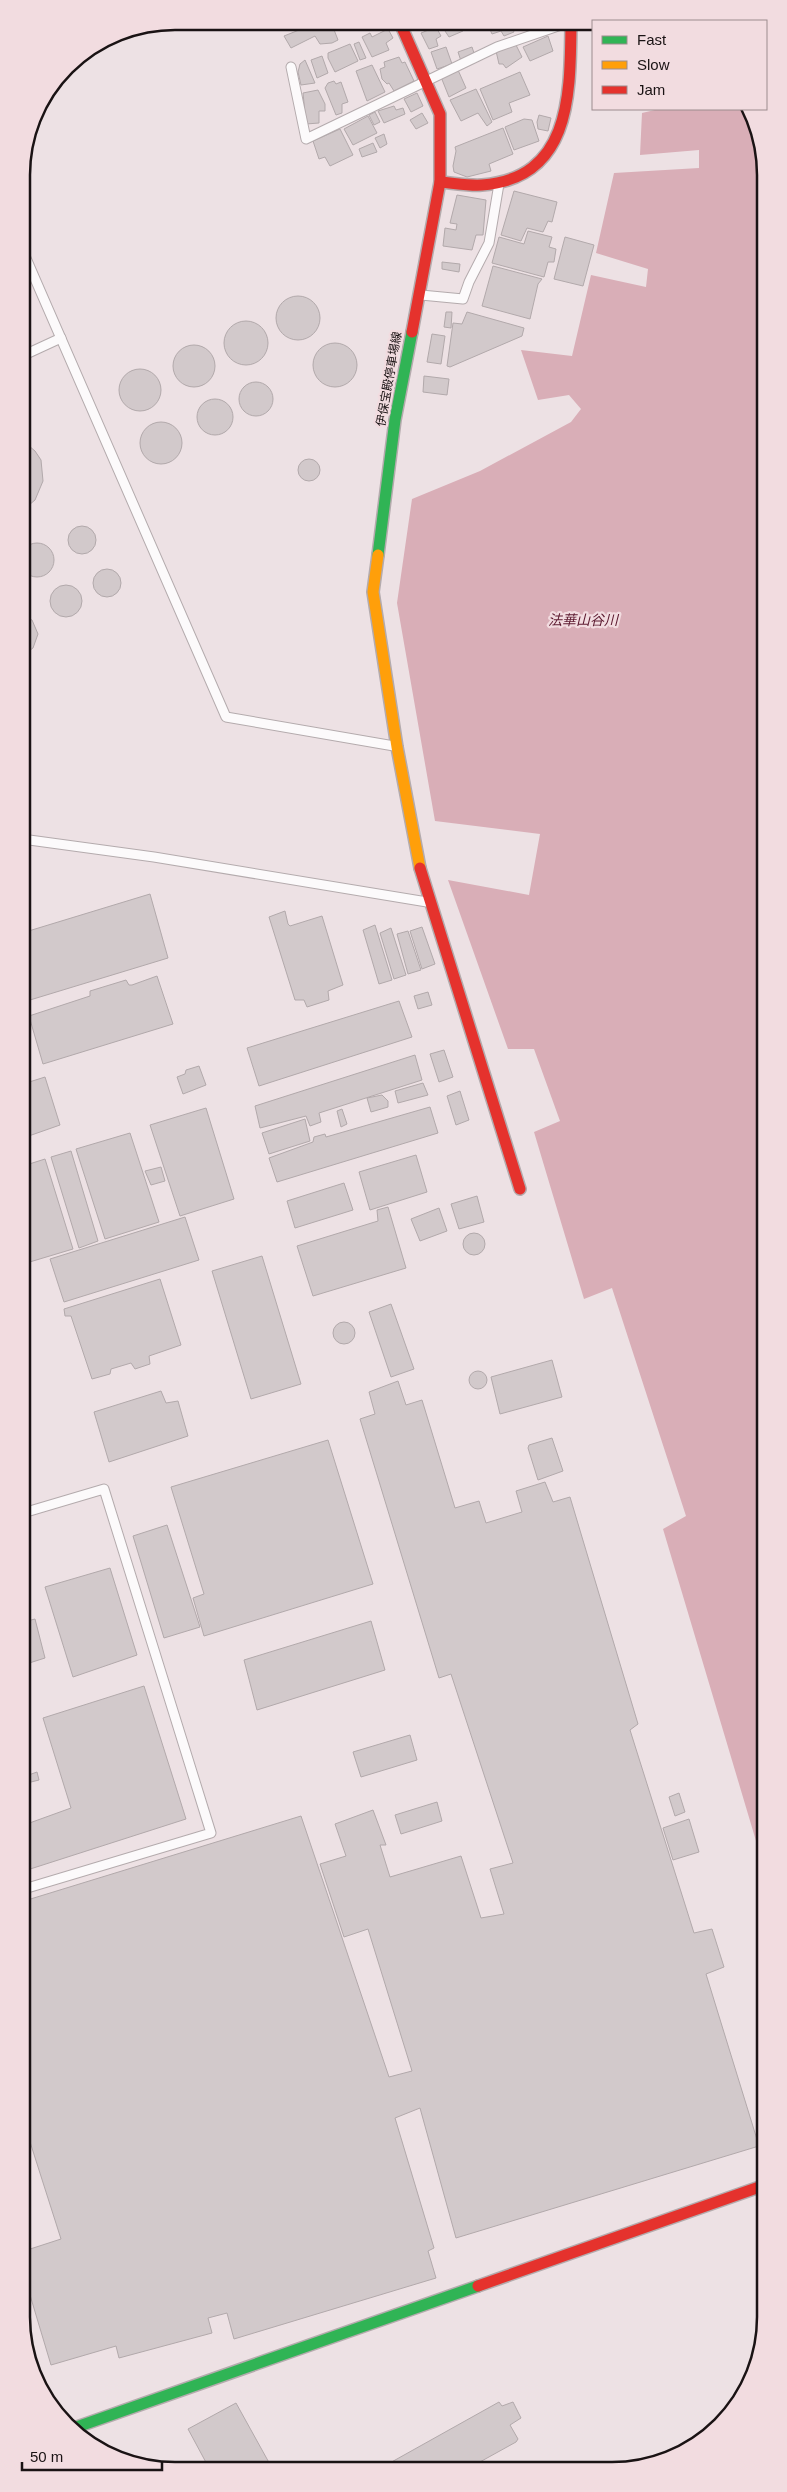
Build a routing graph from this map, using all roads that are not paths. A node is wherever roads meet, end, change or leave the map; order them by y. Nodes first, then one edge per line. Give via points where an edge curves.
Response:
1 (403, 30) edge
2 (547, 30) edge
3 (571, 30) edge
4 (291, 68) dead end
5 (426, 80) junction
6 (440, 182) junction
7 (499, 182) junction
8 (30, 267) edge
9 (419, 295) junction
10 (61, 338) junction
11 (30, 352) edge
12 (397, 747) junction
13 (30, 841) edge
14 (431, 902) junction
15 (520, 1188) dead end
16 (30, 1511) edge
17 (30, 1887) edge
18 (757, 2188) edge
19 (80, 2426) edge

1 - 5 street, 伊保宝殿停車場線
2 - 5 lane via 497,47
3 - 7 street via 570,90 565,122 547,155 524,174
4 - 5 lane via 306,139
5 - 6 street, 伊保宝殿停車場線 via 440,114
6 - 7 street via 488,185
6 - 9 street, 伊保宝殿停車場線
7 - 9 lane via 489,243 463,299
8 - 10 lane
9 - 12 street, 伊保宝殿停車場線 via 391,444 373,592
10 - 11 lane
10 - 12 lane via 226,717
12 - 14 street, 伊保宝殿停車場線 via 421,873
13 - 14 lane via 154,857
14 - 15 street, 伊保宝殿停車場線
16 - 17 lane via 104,1489 211,1833
18 - 19 street

